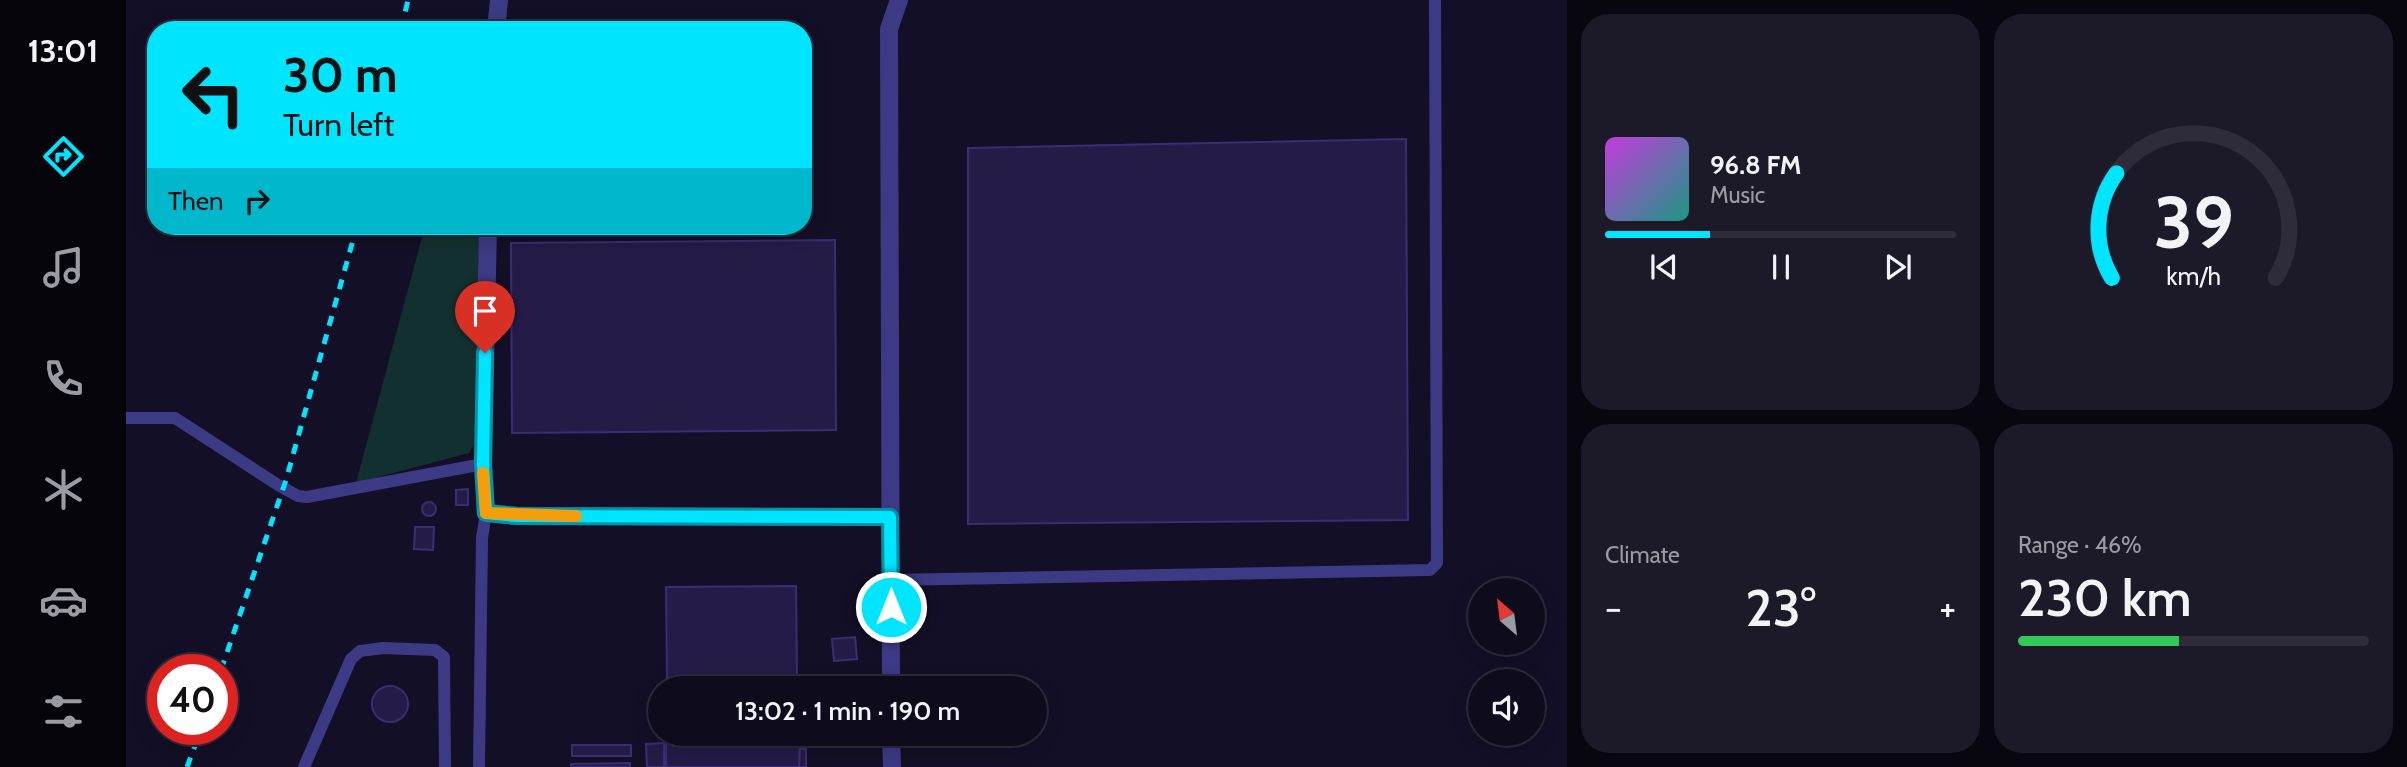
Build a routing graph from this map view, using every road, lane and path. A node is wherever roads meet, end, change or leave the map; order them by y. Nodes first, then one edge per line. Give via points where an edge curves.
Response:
1 (499, 0) edge
2 (899, 0) edge
3 (1435, 0) edge
4 (497, 21) edge
5 (488, 235) edge
6 (126, 418) edge
7 (483, 464) junction
8 (486, 513) junction
9 (890, 517) junction
10 (891, 580) junction
11 (891, 676) edge
12 (891, 746) edge
13 (304, 767) edge
14 (445, 767) edge
15 (479, 767) edge
16 (892, 767) edge

1 - 4 street
2 - 9 street via 889,29
3 - 10 lane via 1437,563 1430,570
5 - 7 street
6 - 7 lane via 176,418 299,496
7 - 8 street
8 - 9 street
8 - 15 lane
9 - 10 street
10 - 11 street
12 - 16 street
13 - 14 lane via 351,659 360,651 383,648 435,650 444,657

